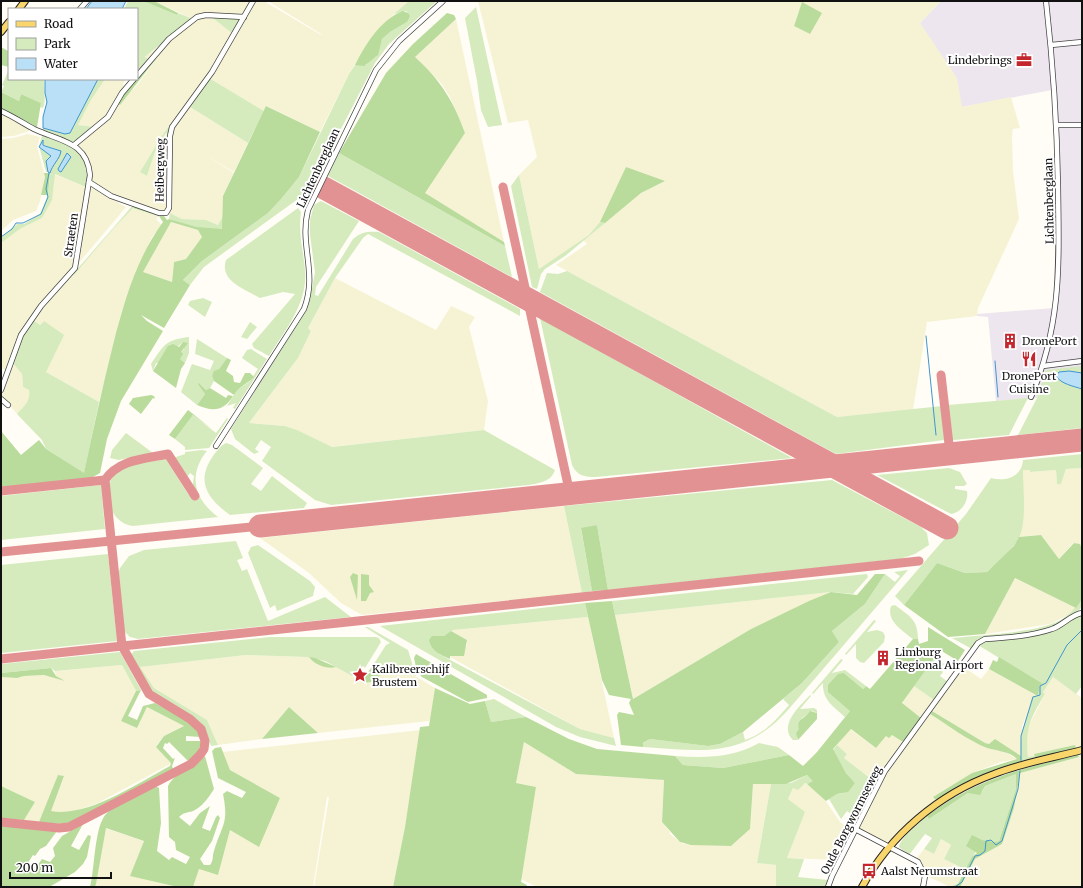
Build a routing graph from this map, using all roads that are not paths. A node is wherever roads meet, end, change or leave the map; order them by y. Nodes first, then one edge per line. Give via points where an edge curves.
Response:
1 (253, 1) edge
2 (443, 1) edge
3 (1046, 1) edge
4 (244, 17) junction
5 (8, 23) edge
6 (1, 32) edge
7 (1082, 42) edge
8 (1051, 45) junction
9 (138, 75) edge
10 (133, 80) edge
11 (1, 111) edge
12 (1082, 125) edge
13 (1057, 126) junction
14 (74, 145) junction
15 (89, 182) junction
16 (1082, 361) edge
17 (1043, 366) junction
18 (1, 390) edge
19 (1031, 397) dead end
20 (1, 399) edge
21 (8, 405) dead end
22 (216, 446) dead end
23 (1082, 613) edge
24 (1082, 750) edge
25 (855, 829) junction
26 (890, 848) junction
27 (828, 887) edge
28 (862, 887) edge
29 (923, 887) edge

1 - 4 street, Heibergweg
2 - 22 street, Lichtenberglaan via 391,49 370,81 308,210 305,230 310,280 304,309
3 - 8 street, Lichtenberglaan
4 - 9 street via 197,17 169,39
4 - 15 street, Heibergweg via 212,72 170,130 169,208 166,213 159,213 110,196
5 - 6 main road
7 - 8 street
8 - 13 street, Lichtenberglaan
10 - 14 street via 108,117
11 - 14 street, Straeten
12 - 13 street
13 - 17 street, Lichtenberglaan via 1059,274 1053,326
14 - 15 street, Straeten via 89,165
15 - 18 street, Straeten via 75,268 41,306 21,335
16 - 17 street
17 - 19 street, Lichtenberglaan
20 - 21 street
23 - 25 street, Oude Borgwormseweg via 1052,629 980,640 885,771
24 - 26 main road via 1006,770 967,786 930,809
25 - 26 street
25 - 27 street, Oude Borgwormseweg
26 - 28 main road
26 - 29 street via 918,862 925,876

